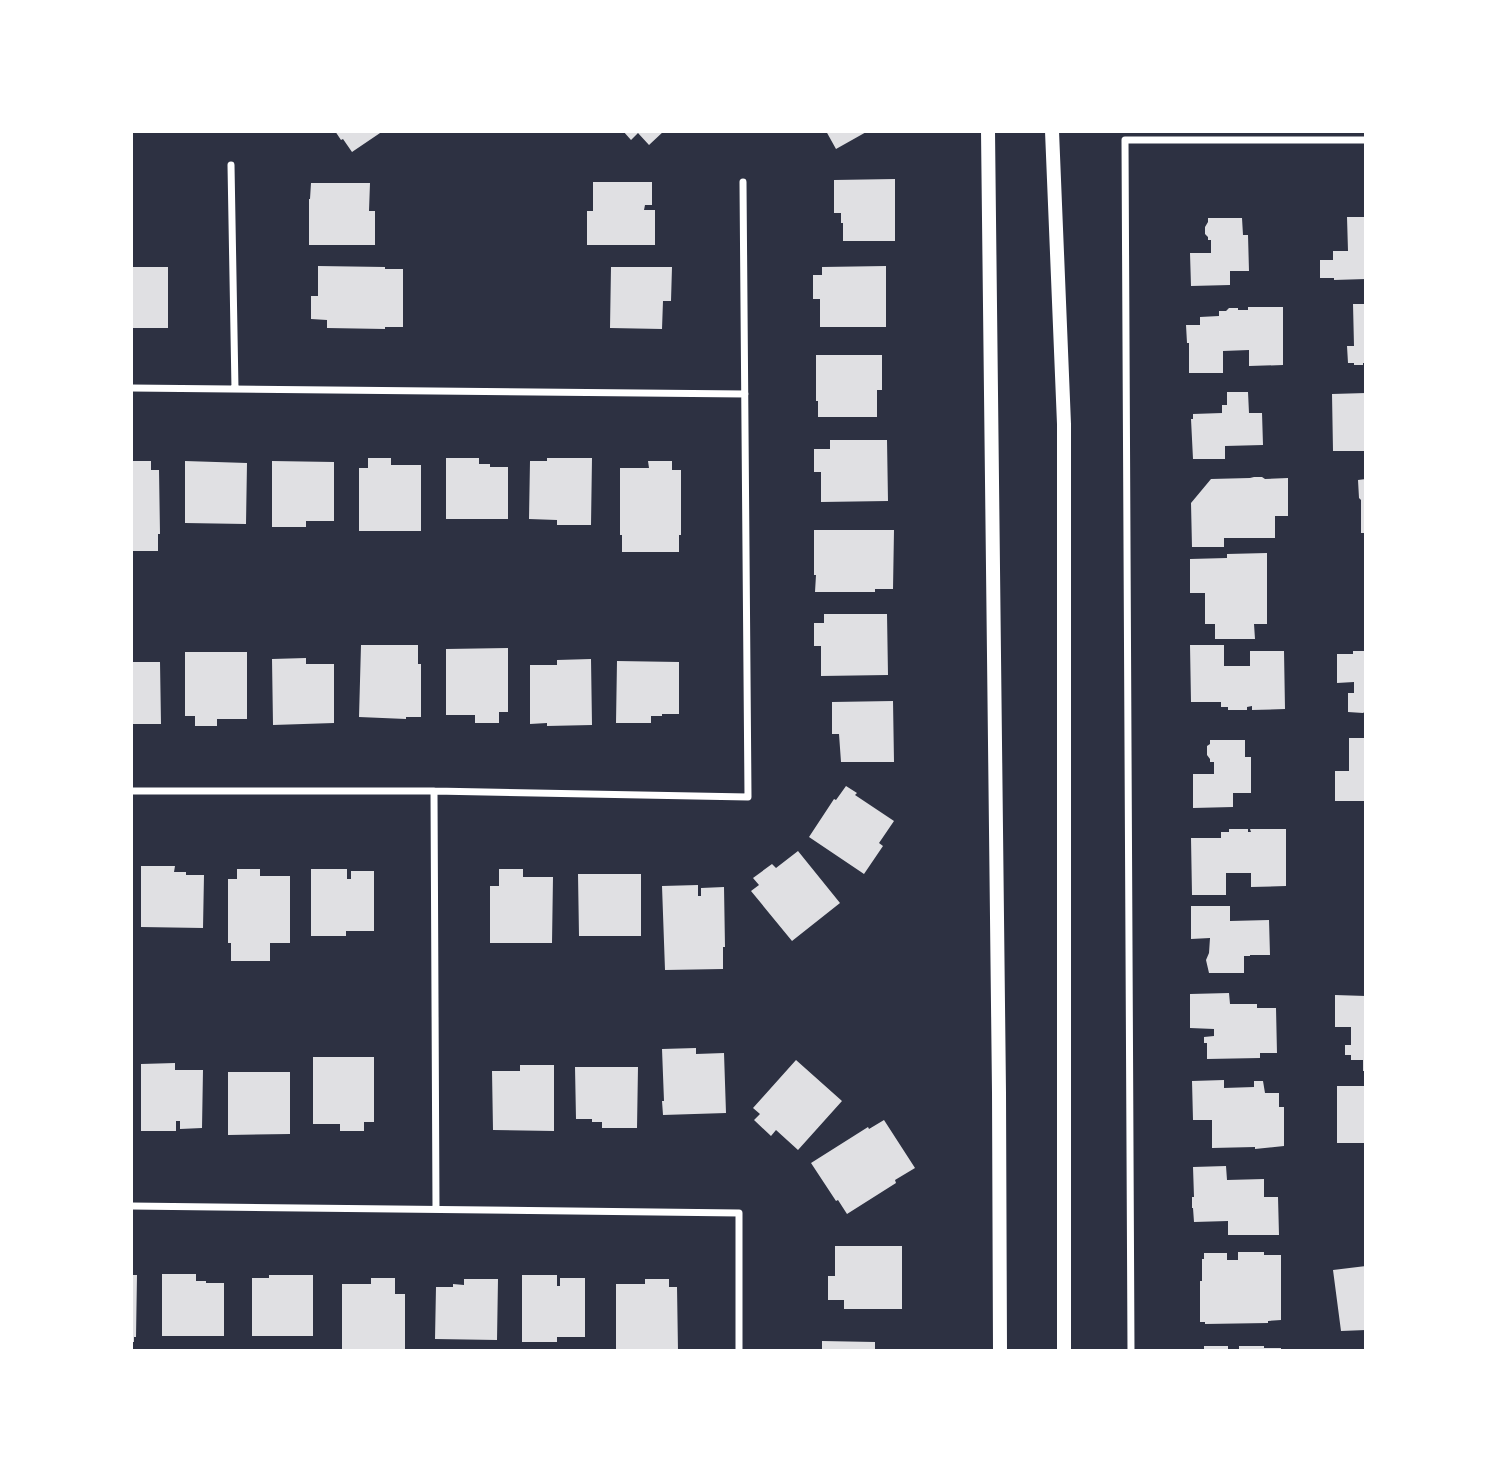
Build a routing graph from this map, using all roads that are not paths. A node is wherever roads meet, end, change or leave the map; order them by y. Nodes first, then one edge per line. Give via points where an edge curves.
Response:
1 (988, 131) edge
2 (1052, 131) edge
3 (1366, 140) edge
4 (231, 165) dead end
5 (743, 182) dead end
6 (131, 388) edge
7 (235, 389) junction
8 (745, 394) junction
9 (131, 791) edge
10 (434, 791) junction
11 (131, 1206) edge
12 (436, 1208) junction
13 (739, 1351) edge
14 (1000, 1351) edge
15 (1064, 1351) edge
16 (1131, 1351) edge

1 - 14 main road
2 - 15 main road via 1064,424
3 - 16 street via 1125,140
4 - 7 street
5 - 8 street
6 - 7 street
7 - 8 street
8 - 10 street via 748,797
9 - 10 street
10 - 12 street
11 - 12 street
12 - 13 street via 739,1213

